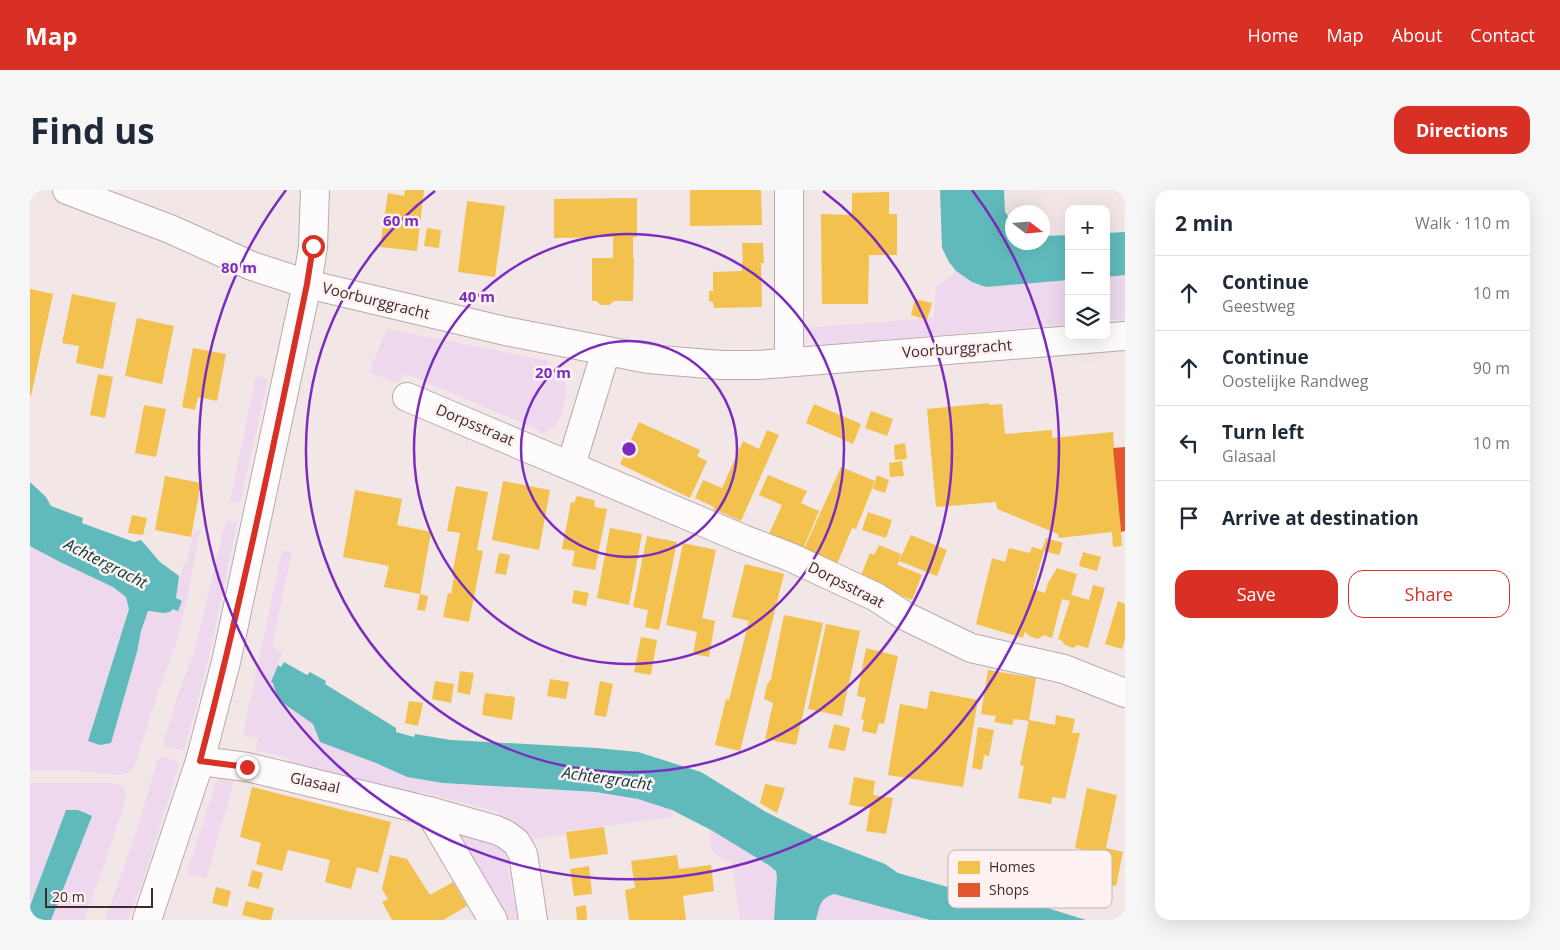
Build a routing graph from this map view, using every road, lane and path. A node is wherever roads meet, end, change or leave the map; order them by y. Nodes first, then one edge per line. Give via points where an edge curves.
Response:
1 (66, 190) edge
2 (315, 190) edge
3 (789, 190) edge
4 (307, 284) junction
5 (1125, 336) edge
6 (606, 351) junction
7 (790, 362) junction
8 (407, 397) dead end
9 (571, 465) junction
10 (1125, 693) edge
11 (200, 761) junction
12 (429, 811) junction
13 (147, 920) edge
14 (493, 920) edge
15 (533, 920) edge

1 - 4 street, Voorburggracht via 170,229 252,266
2 - 4 street via 313,246
3 - 7 street
4 - 6 street, Voorburggracht
4 - 11 street via 226,662
5 - 7 street, Voorburggracht
6 - 7 street, Voorburggracht via 682,363 758,365
6 - 9 street
8 - 9 street, Dorpsstraat
9 - 10 street, Dorpsstraat via 790,557 876,597 905,616 971,648 1064,669
11 - 12 street, Glasaal via 247,767
11 - 13 street
12 - 14 street
12 - 15 street, Glasaal via 496,830 516,842 523,854

